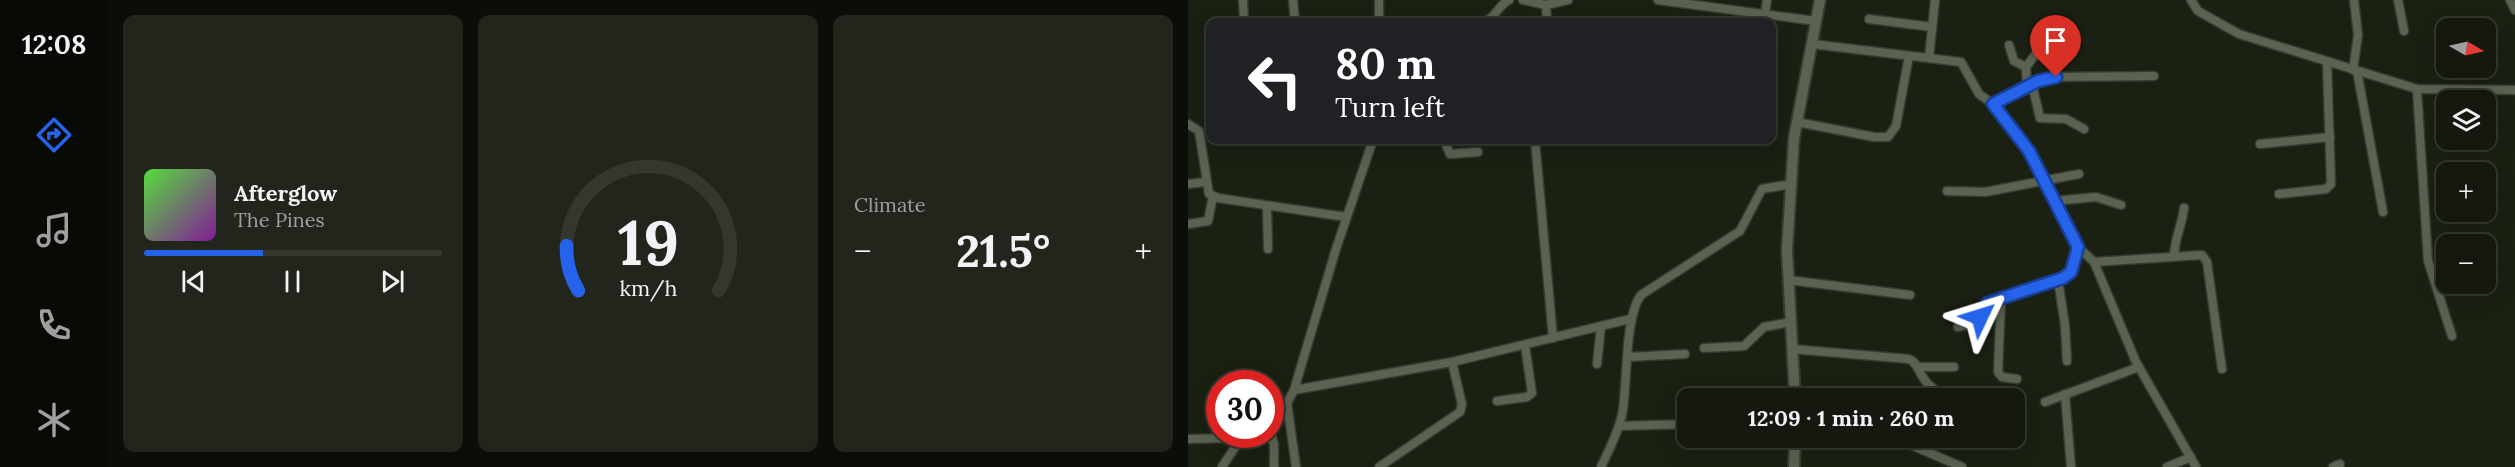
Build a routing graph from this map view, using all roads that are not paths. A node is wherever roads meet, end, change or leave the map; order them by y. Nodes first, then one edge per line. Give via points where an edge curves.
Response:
1 (1243, 0) edge
2 (1293, 0) edge
3 (1379, 0) edge
4 (1509, 0) edge
5 (1523, 0) edge
6 (1568, 0) edge
7 (1659, 0) edge
8 (1767, 0) edge
9 (1820, 0) edge
10 (1935, 0) edge
11 (2191, 0) edge
12 (2354, 0) edge
13 (2398, 0) edge
14 (2510, 0) edge
15 (1546, 5) junction
16 (2515, 10) edge
17 (1765, 14) junction
18 (1244, 18) edge
19 (1295, 18) edge
20 (1378, 18) edge
21 (1489, 18) edge
22 (1547, 18) edge
23 (1869, 19) dead end
24 (1816, 21) junction
25 (1932, 27) junction
26 (2404, 31) dead end
27 (2062, 32) dead end
28 (1812, 44) junction
29 (2009, 45) dead end
30 (1909, 56) junction
31 (1929, 58) junction
32 (2327, 62) junction
33 (2026, 67) junction
34 (2355, 70) junction
35 (2154, 76) dead end
36 (2030, 86) junction
37 (2417, 89) junction
38 (2515, 90) edge
39 (1993, 104) junction
40 (1797, 122) junction
41 (1188, 124) edge
42 (2084, 129) dead end
43 (2330, 137) junction
44 (1372, 144) edge
45 (1446, 144) edge
46 (1535, 144) edge
47 (2260, 144) dead end
48 (1478, 152) dead end
49 (2079, 174) dead end
50 (1205, 182) junction
51 (2045, 182) junction
52 (1188, 184) edge
53 (1791, 184) junction
54 (1947, 191) dead end
55 (2279, 194) dead end
56 (1213, 196) junction
57 (2054, 201) junction
58 (2121, 205) dead end
59 (1267, 206) junction
60 (2184, 208) dead end
61 (2383, 212) dead end
62 (1346, 217) junction
63 (1188, 224) edge
64 (2078, 247) junction
65 (1268, 249) dead end
66 (2174, 256) junction
67 (2094, 262) junction
68 (1788, 280) junction
69 (2058, 280) junction
70 (1910, 295) dead end
71 (2001, 299) junction
72 (1630, 319) junction
73 (1791, 322) junction
74 (1601, 327) junction
75 (1958, 327) dead end
76 (2452, 336) dead end
77 (1553, 338) junction
78 (1525, 345) junction
79 (1704, 348) dead end
80 (1792, 349) junction
81 (1685, 354) dead end
82 (1629, 357) junction
83 (2067, 361) dead end
84 (1452, 362) junction
85 (1597, 364) dead end
86 (1918, 367) junction
87 (1954, 367) dead end
88 (2139, 367) junction
89 (2222, 369) dead end
90 (2017, 379) dead end
91 (1794, 388) edge
92 (1933, 388) edge
93 (1294, 390) junction
94 (2065, 394) junction
95 (1497, 401) dead end
96 (2045, 402) dead end
97 (1287, 403) junction
98 (1284, 406) edge
99 (1677, 424) edge
100 (1619, 426) junction
101 (1188, 439) edge
102 (1206, 439) edge
103 (1234, 448) edge
104 (1274, 448) edge
105 (1795, 448) edge
106 (1918, 448) edge
107 (2191, 457) junction
108 (1222, 467) edge
109 (1274, 467) edge
110 (1296, 467) edge
111 (1379, 467) edge
112 (1601, 467) edge
113 (1794, 467) edge
114 (1962, 467) edge
115 (2071, 467) edge
116 (2167, 467) edge
117 (2196, 467) edge

1 - 18 street
2 - 19 street
3 - 20 street
4 - 21 street
5 - 15 street
6 - 15 street
7 - 17 street
8 - 17 street
9 - 24 street
10 - 25 street
11 - 32 street via 2198,11 2239,34
12 - 34 street via 2358,35
13 - 26 street
14 - 16 street
15 - 22 street
17 - 24 street
23 - 25 street
24 - 28 street
25 - 31 street
27 - 33 street via 2050,35
28 - 30 street
28 - 40 street
29 - 33 street via 2014,61
30 - 31 street
30 - 40 street via 1896,126 1888,137
31 - 39 street via 1961,62 1979,94
32 - 34 street
32 - 43 street
33 - 36 street
34 - 37 street
34 - 61 street
35 - 36 street via 2077,75
36 - 39 street
36 - 42 street via 2040,118 2066,120
37 - 38 street
37 - 76 street via 2427,254
39 - 51 street via 2029,151
40 - 53 street
41 - 50 street via 1199,130
43 - 47 street
43 - 55 street via 2329,188
44 - 62 street
45 - 48 street via 1450,154
46 - 77 street
49 - 51 street
50 - 52 street
50 - 56 street
51 - 54 street via 1985,192
51 - 57 street
53 - 68 street
53 - 72 street via 1762,189 1740,231 1641,296
56 - 59 street
56 - 63 street via 1208,220
57 - 58 street via 2096,197
57 - 64 street
59 - 62 street
59 - 65 street
60 - 66 street
62 - 93 street
64 - 67 street
64 - 69 street via 2071,272
66 - 67 street
66 - 89 street via 2198,254 2205,258
67 - 88 street
68 - 70 street
68 - 73 street
69 - 71 street
69 - 83 street
71 - 75 street via 1984,306 1976,323
71 - 90 street via 1998,372 2002,377
72 - 74 street
72 - 82 street
73 - 79 street via 1764,327 1744,346
73 - 80 street
74 - 77 street
74 - 85 street
77 - 78 street
78 - 84 street
78 - 95 street via 1532,393
80 - 86 street via 1910,359
80 - 91 street
81 - 82 street
82 - 100 street
84 - 93 street
84 - 111 street via 1462,404 1460,412
86 - 87 street
86 - 92 street
88 - 94 street
88 - 107 street
93 - 97 street
94 - 96 street
94 - 115 street
97 - 98 street
97 - 110 street
99 - 100 street
100 - 112 street
101 - 102 street
103 - 108 street
104 - 109 street
105 - 113 street
106 - 114 street
107 - 116 street
107 - 117 street

